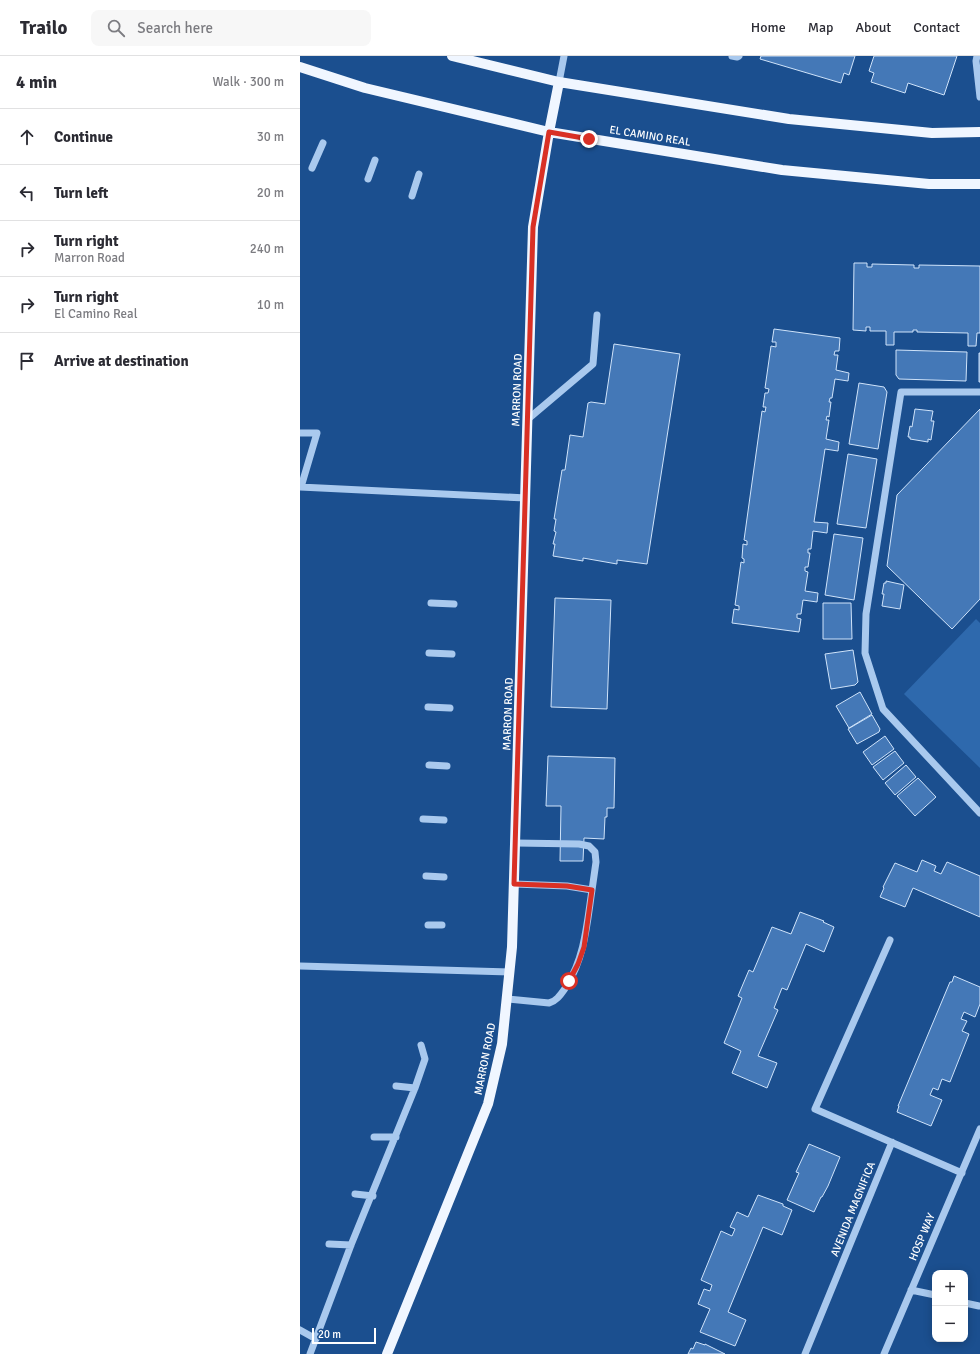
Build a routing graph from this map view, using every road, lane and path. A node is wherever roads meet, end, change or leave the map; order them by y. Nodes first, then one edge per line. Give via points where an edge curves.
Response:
1 (452, 56) edge
2 (564, 56) edge
3 (732, 56) edge
4 (739, 56) edge
5 (977, 56) edge
6 (467, 58) edge
7 (300, 67) edge
8 (559, 82) junction
9 (980, 97) edge
10 (549, 132) junction
11 (980, 132) edge
12 (323, 143) dead end
13 (376, 160) dead end
14 (312, 168) dead end
15 (420, 174) dead end
16 (368, 179) dead end
17 (980, 184) edge
18 (412, 196) dead end
19 (597, 315) dead end
20 (980, 392) edge
21 (528, 419) junction
22 (300, 434) edge
23 (301, 487) edge
24 (526, 498) junction
25 (431, 603) dead end
26 (454, 604) dead end
27 (429, 654) dead end
28 (452, 654) dead end
29 (428, 707) dead end
30 (450, 708) dead end
31 (429, 765) dead end
32 (447, 766) dead end
33 (980, 813) edge
34 (423, 819) dead end
35 (444, 820) dead end
36 (516, 843) junction
37 (426, 876) dead end
38 (444, 877) dead end
39 (514, 884) junction
40 (592, 890) junction
41 (428, 925) dead end
42 (442, 925) dead end
43 (890, 940) dead end
44 (300, 966) edge
45 (510, 972) junction
46 (507, 999) junction
47 (421, 1045) dead end
48 (396, 1086) dead end
49 (415, 1088) junction
50 (980, 1129) edge
51 (374, 1137) dead end
52 (396, 1137) junction
53 (892, 1142) junction
54 (962, 1173) junction
55 (355, 1194) dead end
56 (373, 1196) junction
57 (329, 1244) dead end
58 (351, 1245) junction
59 (912, 1290) junction
60 (932, 1294) edge
61 (968, 1303) edge
62 (979, 1306) edge
63 (300, 1330) edge
64 (316, 1339) junction
65 (310, 1354) edge
66 (388, 1354) edge
67 (805, 1354) edge
68 (884, 1354) edge

1 - 6 main road
2 - 8 street, MARRON ROAD
3 - 4 street
5 - 9 street
6 - 8 main road
7 - 10 main road, EL CAMINO REAL via 365,88
8 - 10 main road, MARRON ROAD
8 - 11 main road via 789,119 932,133
10 - 17 main road, EL CAMINO REAL via 782,170 929,184
10 - 21 main road, MARRON ROAD via 533,227
12 - 14 street
13 - 16 street
15 - 18 street
19 - 21 street via 593,364
20 - 33 street via 902,392 866,614 865,653 883,709
21 - 24 main road, MARRON ROAD
22 - 23 street via 317,433
23 - 24 street
24 - 36 main road, MARRON ROAD
25 - 26 street
27 - 28 street
29 - 30 street
31 - 32 street
34 - 35 street
36 - 39 main road, MARRON ROAD
36 - 40 street via 589,846 595,852 596,862
37 - 38 street
39 - 40 street via 567,886
39 - 45 main road, MARRON ROAD
40 - 46 street via 584,947 578,964 561,994 554,1002 549,1003
41 - 42 street
43 - 53 street via 815,1109
44 - 45 street
45 - 46 main road, MARRON ROAD
46 - 66 main road, MARRON ROAD via 502,1044 488,1104
47 - 49 street via 424,1059
48 - 49 street
49 - 52 street
50 - 54 street, HOSP WAY
51 - 52 street
52 - 56 street
53 - 54 street
53 - 67 street, AVENIDA MAGNIFICA
54 - 59 street, HOSP WAY
55 - 56 street
56 - 58 street
57 - 58 street
58 - 64 street
59 - 60 street
59 - 68 street, HOSP WAY
61 - 62 street
63 - 64 street
64 - 65 street

